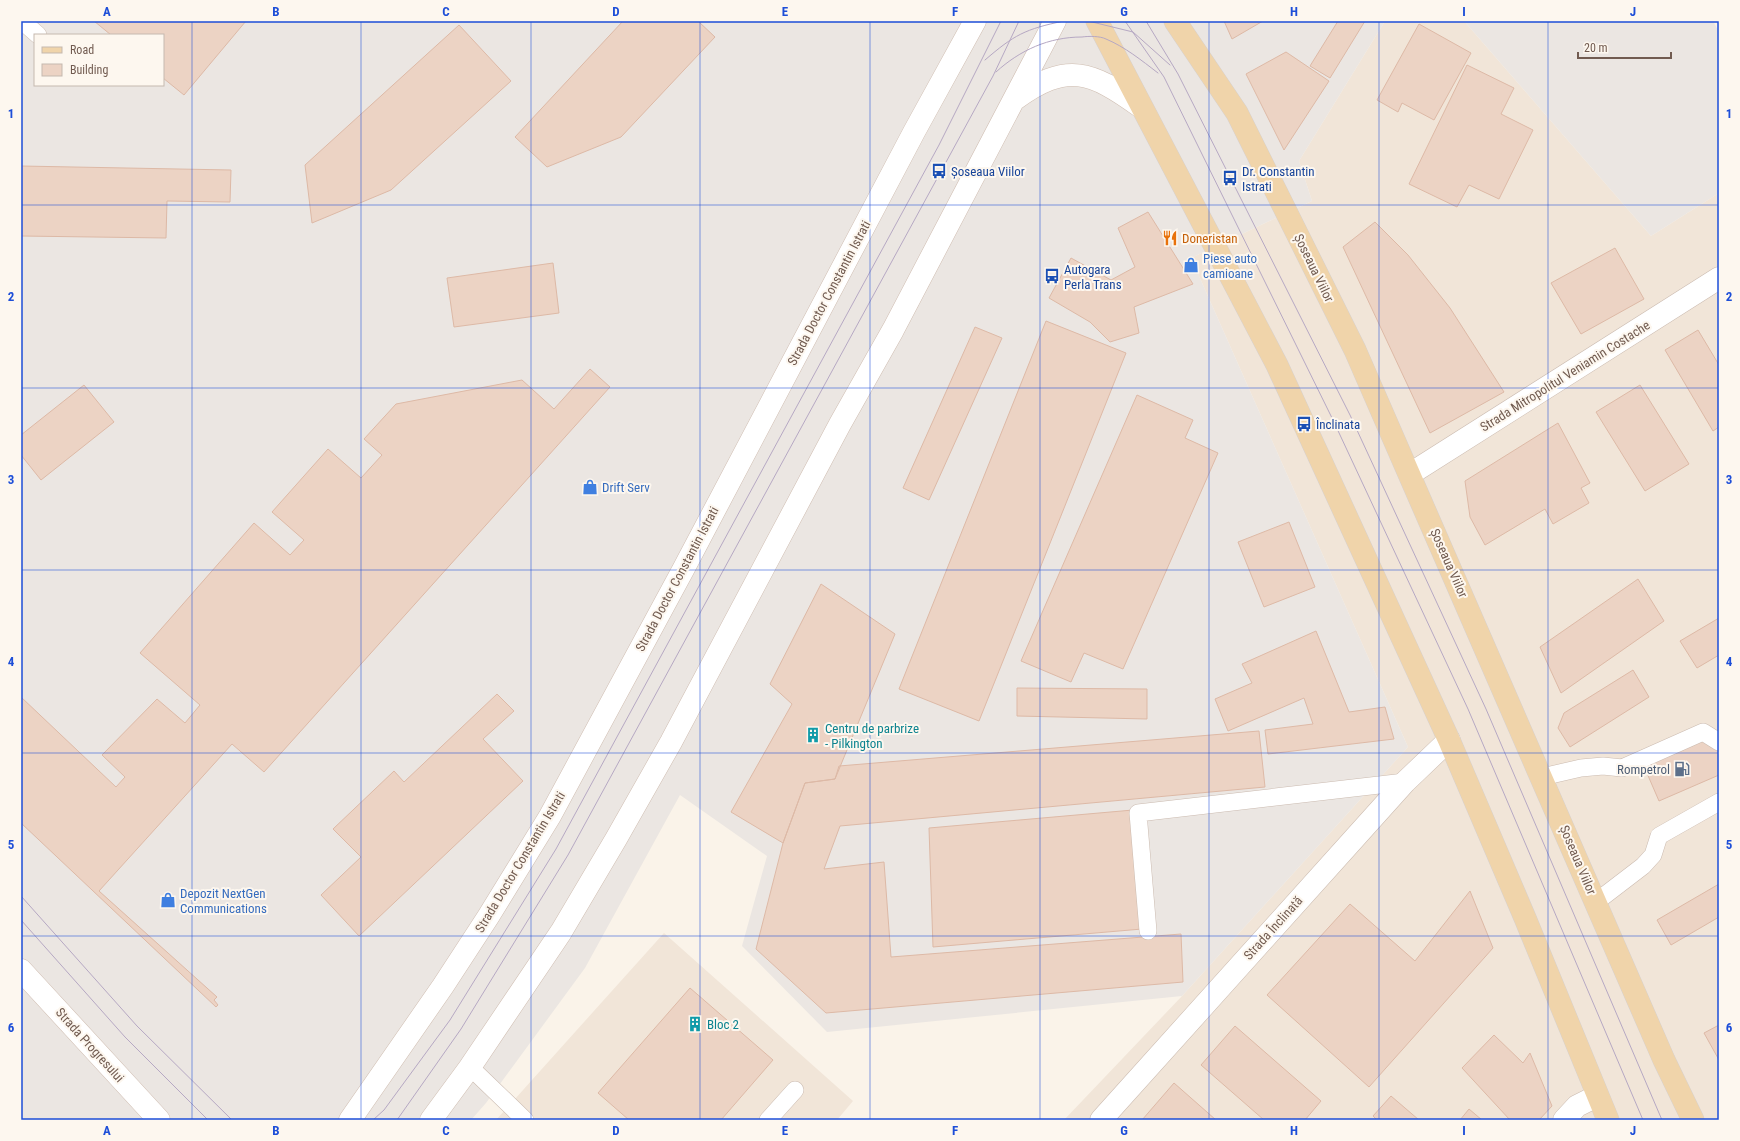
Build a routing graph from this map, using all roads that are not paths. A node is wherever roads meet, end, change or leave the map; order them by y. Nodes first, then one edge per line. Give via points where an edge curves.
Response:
1 (22, 21) edge
2 (975, 21) edge
3 (1055, 21) edge
4 (1097, 21) edge
5 (1175, 21) edge
6 (37, 34) edge
7 (1011, 102) junction
8 (1141, 107) junction
9 (1719, 278) edge
10 (1410, 474) junction
11 (1448, 740) junction
12 (1719, 742) edge
13 (1542, 777) junction
14 (1405, 782) junction
15 (1719, 802) edge
16 (1596, 902) junction
17 (1148, 930) dead end
18 (21, 970) edge
19 (470, 1067) junction
20 (795, 1090) dead end
21 (1597, 1096) junction
22 (159, 1120) edge
23 (350, 1120) edge
24 (431, 1120) edge
25 (525, 1120) edge
26 (768, 1120) edge
27 (1101, 1120) edge
28 (1564, 1120) edge
29 (1608, 1120) edge
30 (1693, 1120) edge

1 - 6 lane
2 - 23 main road, Strada Doctor Constantin Istrati via 550,816 443,986
3 - 7 main road
4 - 8 main road
5 - 10 main road, Șoseaua Viilor via 1237,113 1355,350
7 - 8 main road via 1045,81 1067,75 1081,75 1105,83
7 - 19 main road via 893,330 840,424 671,742 561,932
8 - 11 main road via 1277,365
9 - 10 main road, Strada Mitropolitul Veniamin Costache
10 - 13 main road, Șoseaua Viilor
11 - 14 main road, Strada Înclinată
11 - 21 main road via 1525,918
12 - 13 lane via 1703,732 1622,768 1581,768
13 - 16 main road, Șoseaua Viilor
14 - 17 lane via 1138,813
14 - 27 main road, Strada Înclinată
15 - 16 lane via 1659,836 1654,855
16 - 30 main road, Șoseaua Viilor via 1664,1060
18 - 22 main road, Strada Progresului
19 - 24 main road
19 - 25 lane
20 - 26 lane
21 - 28 main road via 1577,1106
21 - 29 main road

